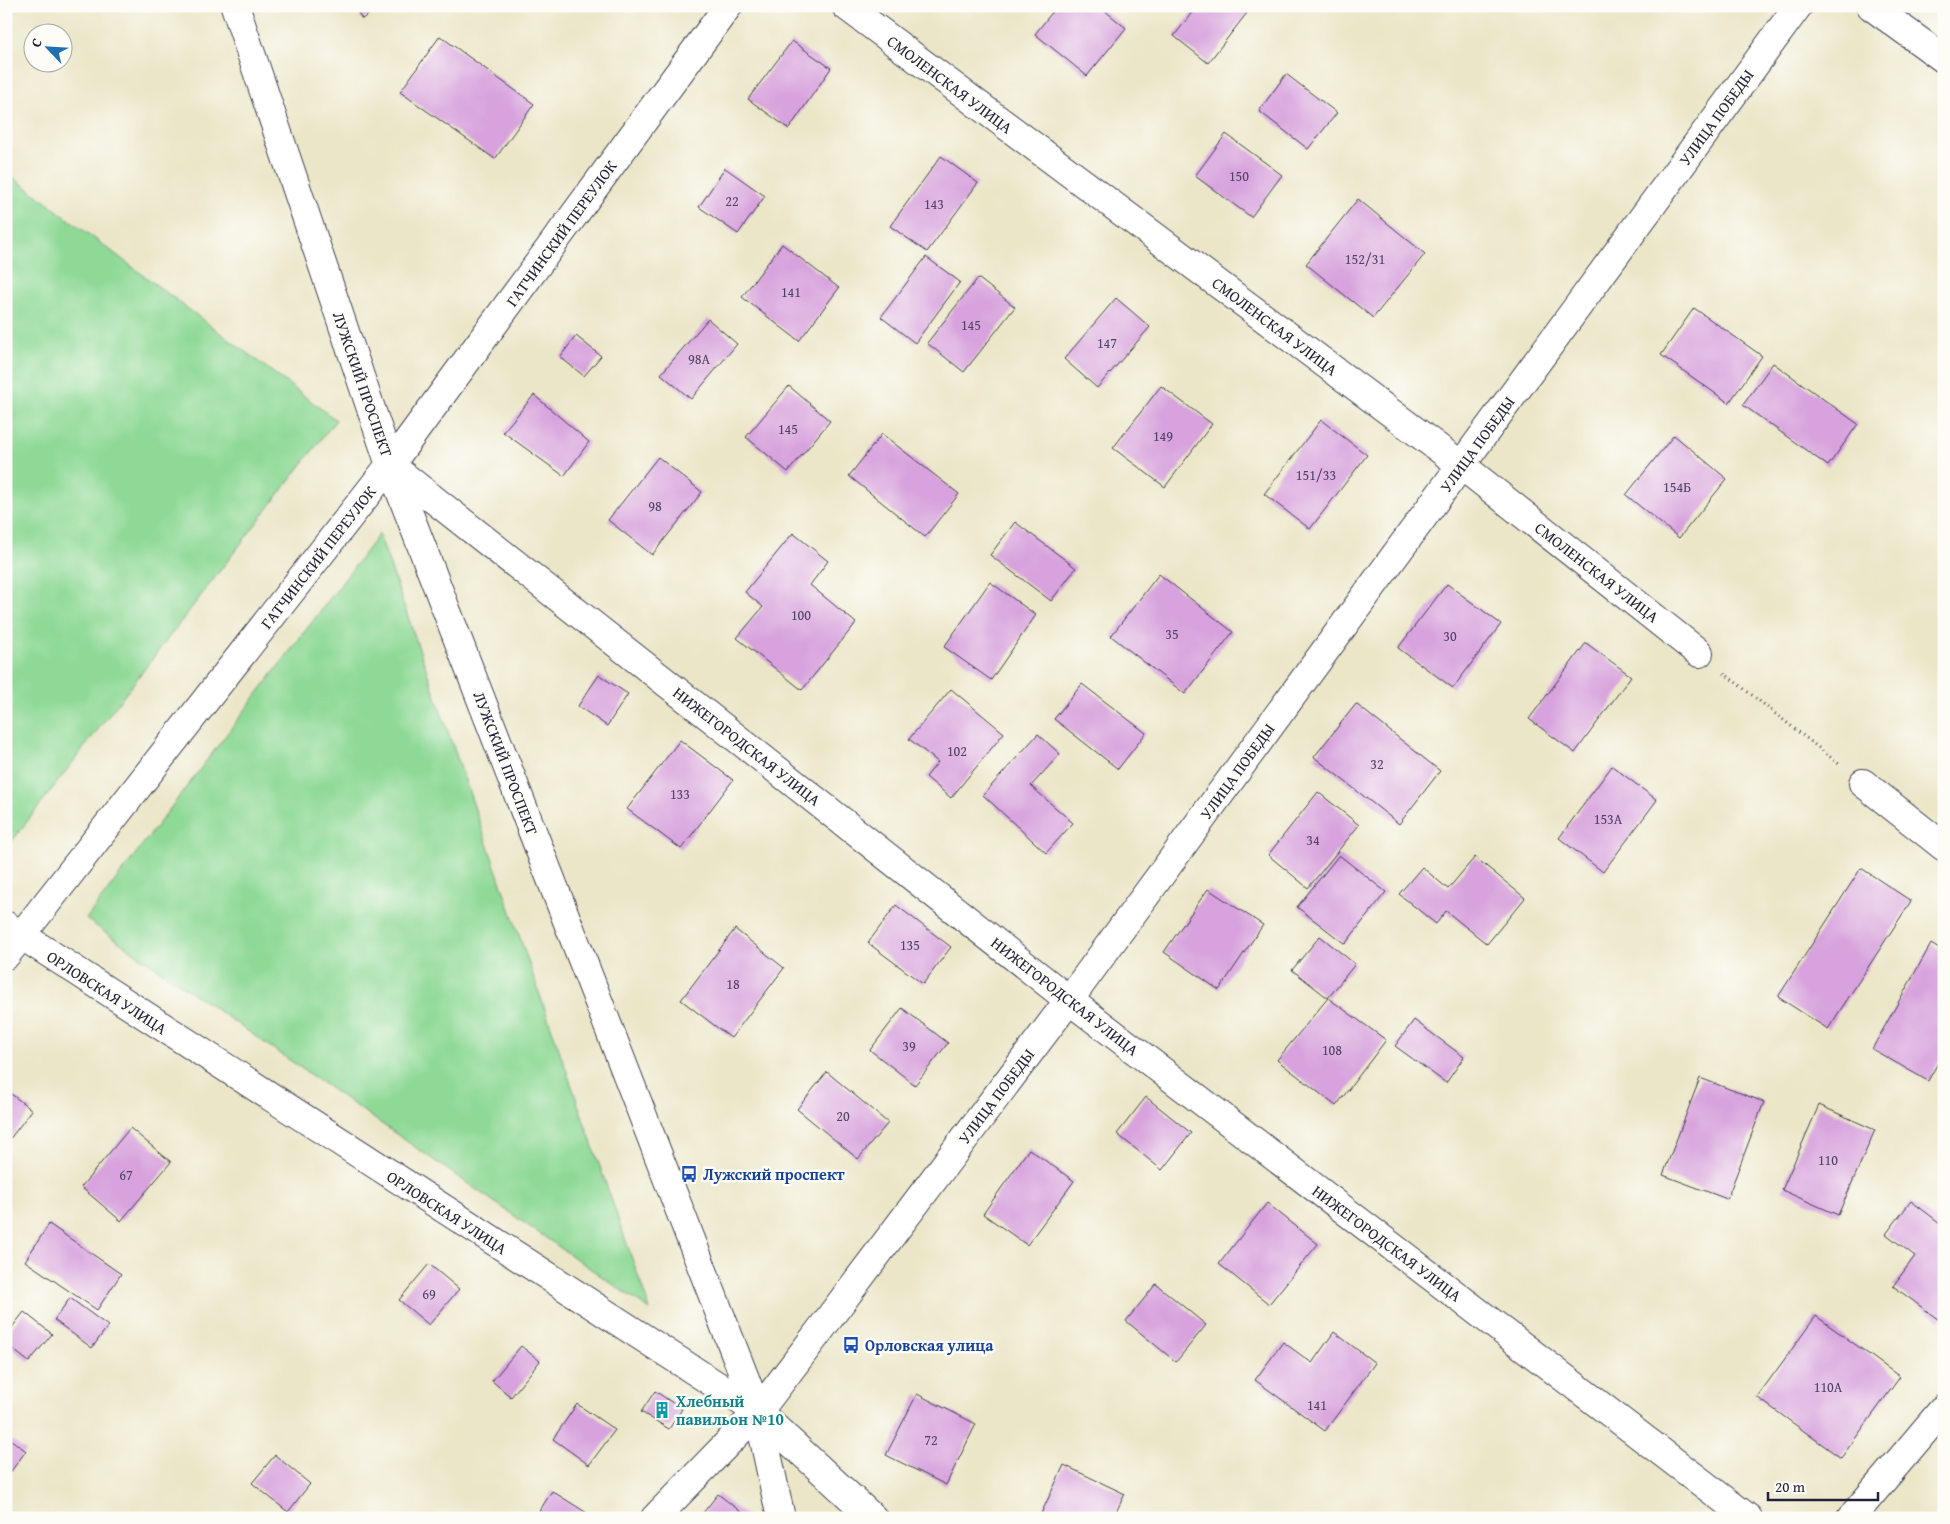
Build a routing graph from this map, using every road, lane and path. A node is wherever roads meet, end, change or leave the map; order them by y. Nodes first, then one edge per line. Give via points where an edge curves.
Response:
1 (235, 6) edge
2 (728, 6) edge
3 (846, 6) edge
4 (1798, 6) edge
5 (1871, 6) edge
6 (1944, 59) edge
7 (390, 465) junction
8 (1461, 465) junction
9 (1699, 653) joint
10 (1863, 782) joint
11 (1944, 847) edge
12 (11, 939) edge
13 (1069, 1000) junction
14 (1944, 1408) edge
15 (758, 1412) junction
16 (655, 1518) edge
17 (781, 1518) edge
18 (873, 1518) edge
19 (1748, 1518) edge
20 (1851, 1518) edge

1 - 7 street, ЛУЖСКИЙ ПРОСПЕКТ
2 - 7 street, ГАТЧИНСКИЙ ПЕРЕУЛОК
3 - 8 street, СМОЛЕНСКАЯ УЛИЦА
4 - 8 street, УЛИЦА ПОБЕДЫ
5 - 6 street
7 - 12 street, ГАТЧИНСКИЙ ПЕРЕУЛОК
7 - 13 street, НИЖЕГОРОДСКАЯ УЛИЦА
7 - 15 street, ЛУЖСКИЙ ПРОСПЕКТ
8 - 9 street, СМОЛЕНСКАЯ УЛИЦА
8 - 13 street, УЛИЦА ПОБЕДЫ
9 - 10 path
10 - 11 street
12 - 15 street, ОРЛОВСКАЯ УЛИЦА
13 - 15 street, УЛИЦА ПОБЕДЫ
13 - 19 street, НИЖЕГОРОДСКАЯ УЛИЦА
14 - 20 street
15 - 16 street, УЛИЦА ПОБЕДЫ
15 - 17 street, ЛУЖСКИЙ ПРОСПЕКТ
15 - 18 street, ОРЛОВСКАЯ УЛИЦА

